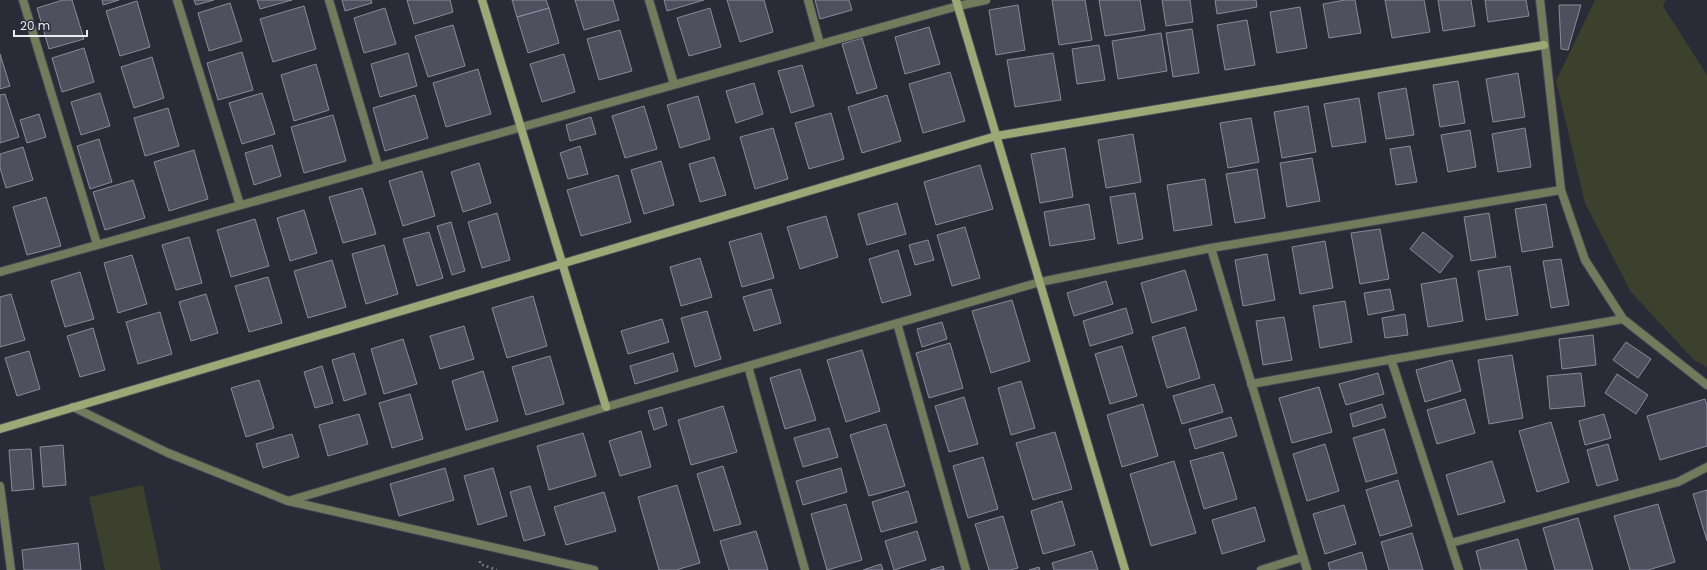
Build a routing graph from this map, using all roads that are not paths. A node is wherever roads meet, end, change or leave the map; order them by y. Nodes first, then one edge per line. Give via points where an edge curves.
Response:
1 (23, 0) edge
2 (177, 0) edge
3 (329, 0) edge
4 (482, 0) edge
5 (649, 0) edge
6 (808, 0) edge
7 (986, 0) edge
8 (1540, 0) edge
9 (957, 3) edge
10 (820, 44) junction
11 (1544, 45) junction
12 (674, 84) junction
13 (521, 127) junction
14 (996, 136) junction
15 (378, 166) junction
16 (1561, 190) junction
17 (240, 205) junction
18 (97, 244) junction
19 (1211, 248) junction
20 (562, 263) junction
21 (0, 272) edge
22 (1040, 282) junction
23 (1622, 318) junction
24 (897, 323) junction
25 (1391, 359) junction
26 (748, 366) junction
27 (1251, 384) junction
28 (1707, 385) edge
29 (73, 407) junction
30 (606, 407) junction
31 (0, 428) edge
32 (1707, 467) edge
33 (0, 486) edge
34 (288, 501) junction
35 (1451, 543) junction
36 (1303, 557) junction
37 (11, 570) edge
38 (594, 570) edge
39 (805, 570) edge
40 (966, 570) edge
41 (1125, 570) edge
42 (1261, 570) edge
43 (1307, 570) edge
44 (1460, 570) edge

1 - 18 street
2 - 17 street
3 - 15 street
4 - 13 street
5 - 12 street
6 - 10 street
7 - 9 street
8 - 11 street
9 - 10 street
9 - 14 street
10 - 12 street
11 - 14 street
11 - 16 street
12 - 13 street
13 - 15 street
13 - 20 street
14 - 20 street
14 - 22 street
15 - 17 street
16 - 19 street
16 - 23 street via 1585,260
17 - 18 street
18 - 21 street
19 - 22 street
19 - 27 street
20 - 29 street
20 - 30 street
22 - 24 street
22 - 41 street
23 - 25 street
23 - 28 street
24 - 26 street
24 - 40 street
25 - 27 street
25 - 35 street
26 - 30 street
26 - 39 street
27 - 36 street
29 - 31 street
29 - 34 street via 168,453
30 - 34 street
32 - 35 street via 1678,482
33 - 37 street
34 - 38 street
35 - 44 street
36 - 42 street
36 - 43 street

